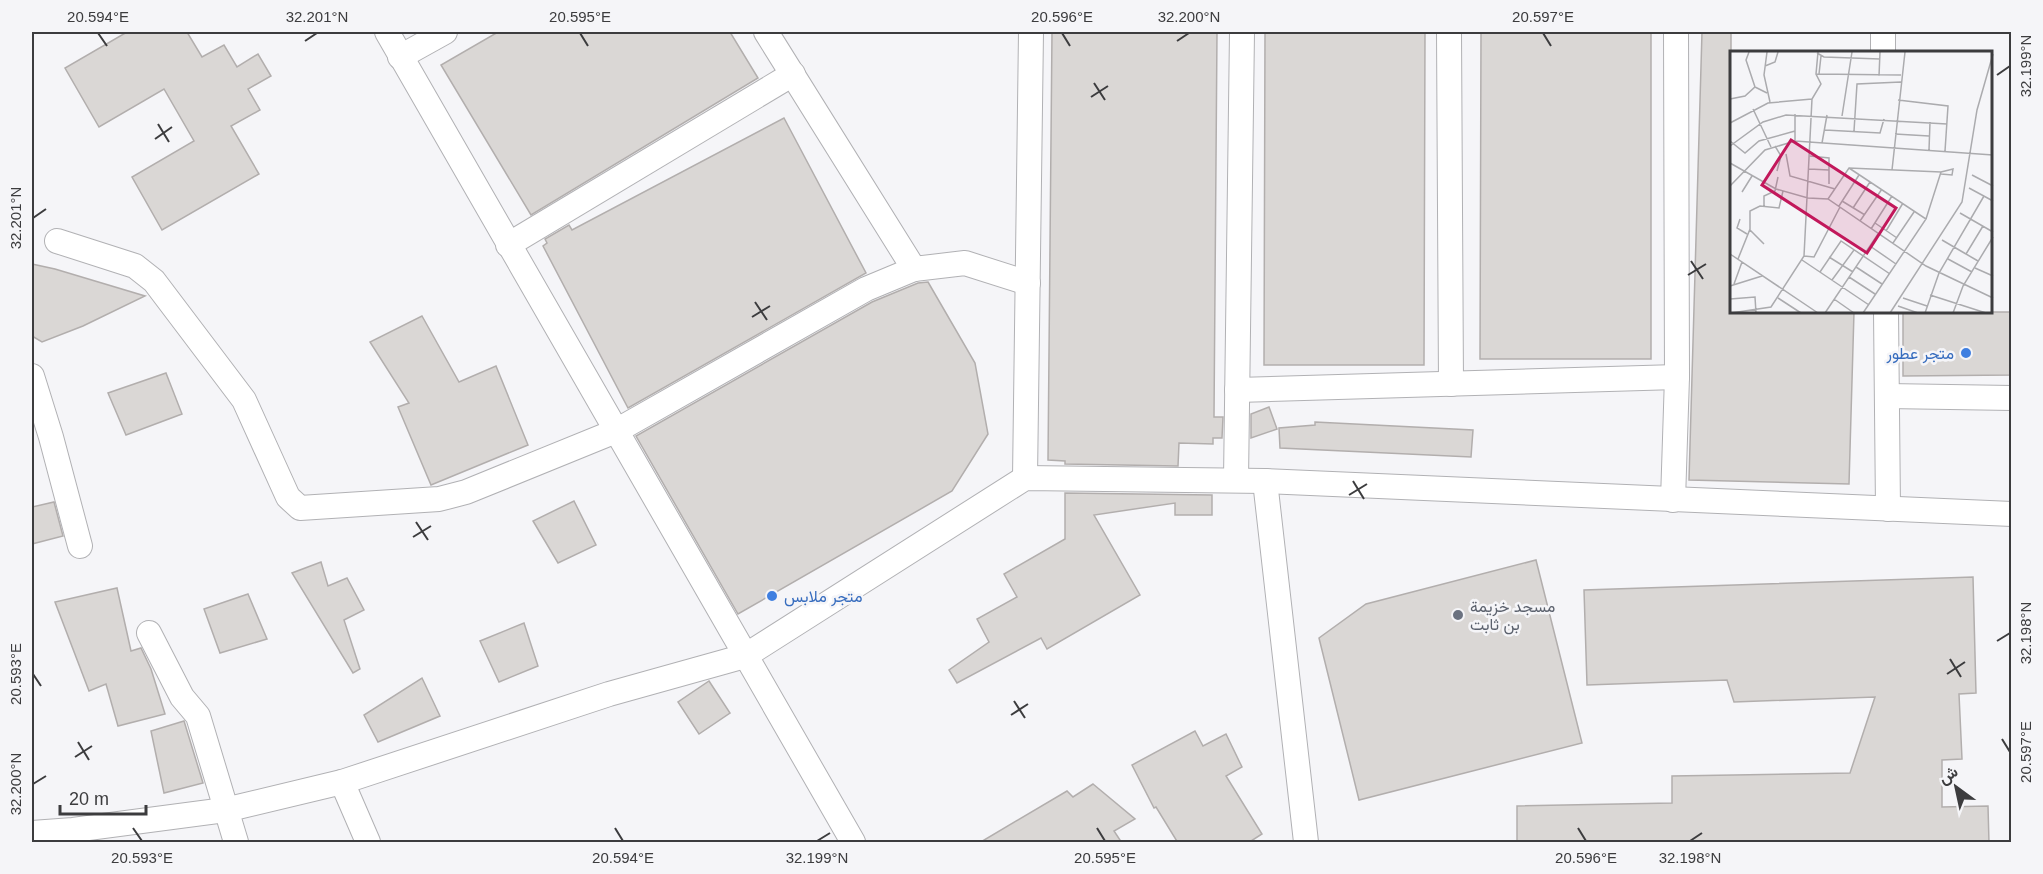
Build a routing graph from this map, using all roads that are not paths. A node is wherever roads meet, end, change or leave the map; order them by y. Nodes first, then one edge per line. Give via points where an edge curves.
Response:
1 (387, 32) edge
2 (445, 32) edge
3 (766, 32) edge
4 (1031, 32) edge
5 (1242, 32) edge
6 (1449, 32) edge
7 (1676, 32) edge
8 (1883, 32) edge
9 (1883, 51) edge
10 (400, 57) junction
11 (793, 74) junction
12 (57, 241) dead end
13 (508, 245) junction
14 (914, 269) junction
15 (1028, 283) junction
16 (1886, 314) edge
17 (32, 376) edge
18 (1677, 377) junction
19 (1451, 384) junction
20 (1237, 390) junction
21 (1887, 396) junction
22 (2012, 398) edge
23 (616, 431) junction
24 (1025, 478) junction
25 (1236, 480) junction
26 (1265, 480) junction
27 (1673, 500) junction
28 (1888, 509) junction
29 (2012, 514) edge
30 (80, 546) dead end
31 (149, 633) dead end
32 (745, 656) junction
33 (342, 782) junction
34 (225, 810) junction
35 (32, 833) edge
36 (236, 843) edge
37 (368, 843) edge
38 (853, 843) edge
39 (1306, 843) edge

1 - 10 street
2 - 10 street
3 - 11 street
4 - 15 street
5 - 20 street
6 - 19 street
7 - 18 street
8 - 9 street
10 - 13 street
11 - 13 street
11 - 14 street
12 - 23 street via 135,266 154,281 244,400 288,497 300,508 439,499 466,492
13 - 23 street
14 - 15 street via 965,263
14 - 23 street via 866,289
15 - 24 street
16 - 21 street
17 - 30 street
18 - 19 street
18 - 27 street
19 - 20 street
20 - 25 street
21 - 22 street
21 - 28 street
23 - 32 street
24 - 25 street
24 - 32 street
25 - 26 street
26 - 27 street
26 - 39 street
27 - 28 street
28 - 29 street
31 - 34 street via 182,697 198,716
32 - 33 street via 609,694
32 - 38 street
33 - 34 street
33 - 37 street
34 - 35 street
34 - 36 street

